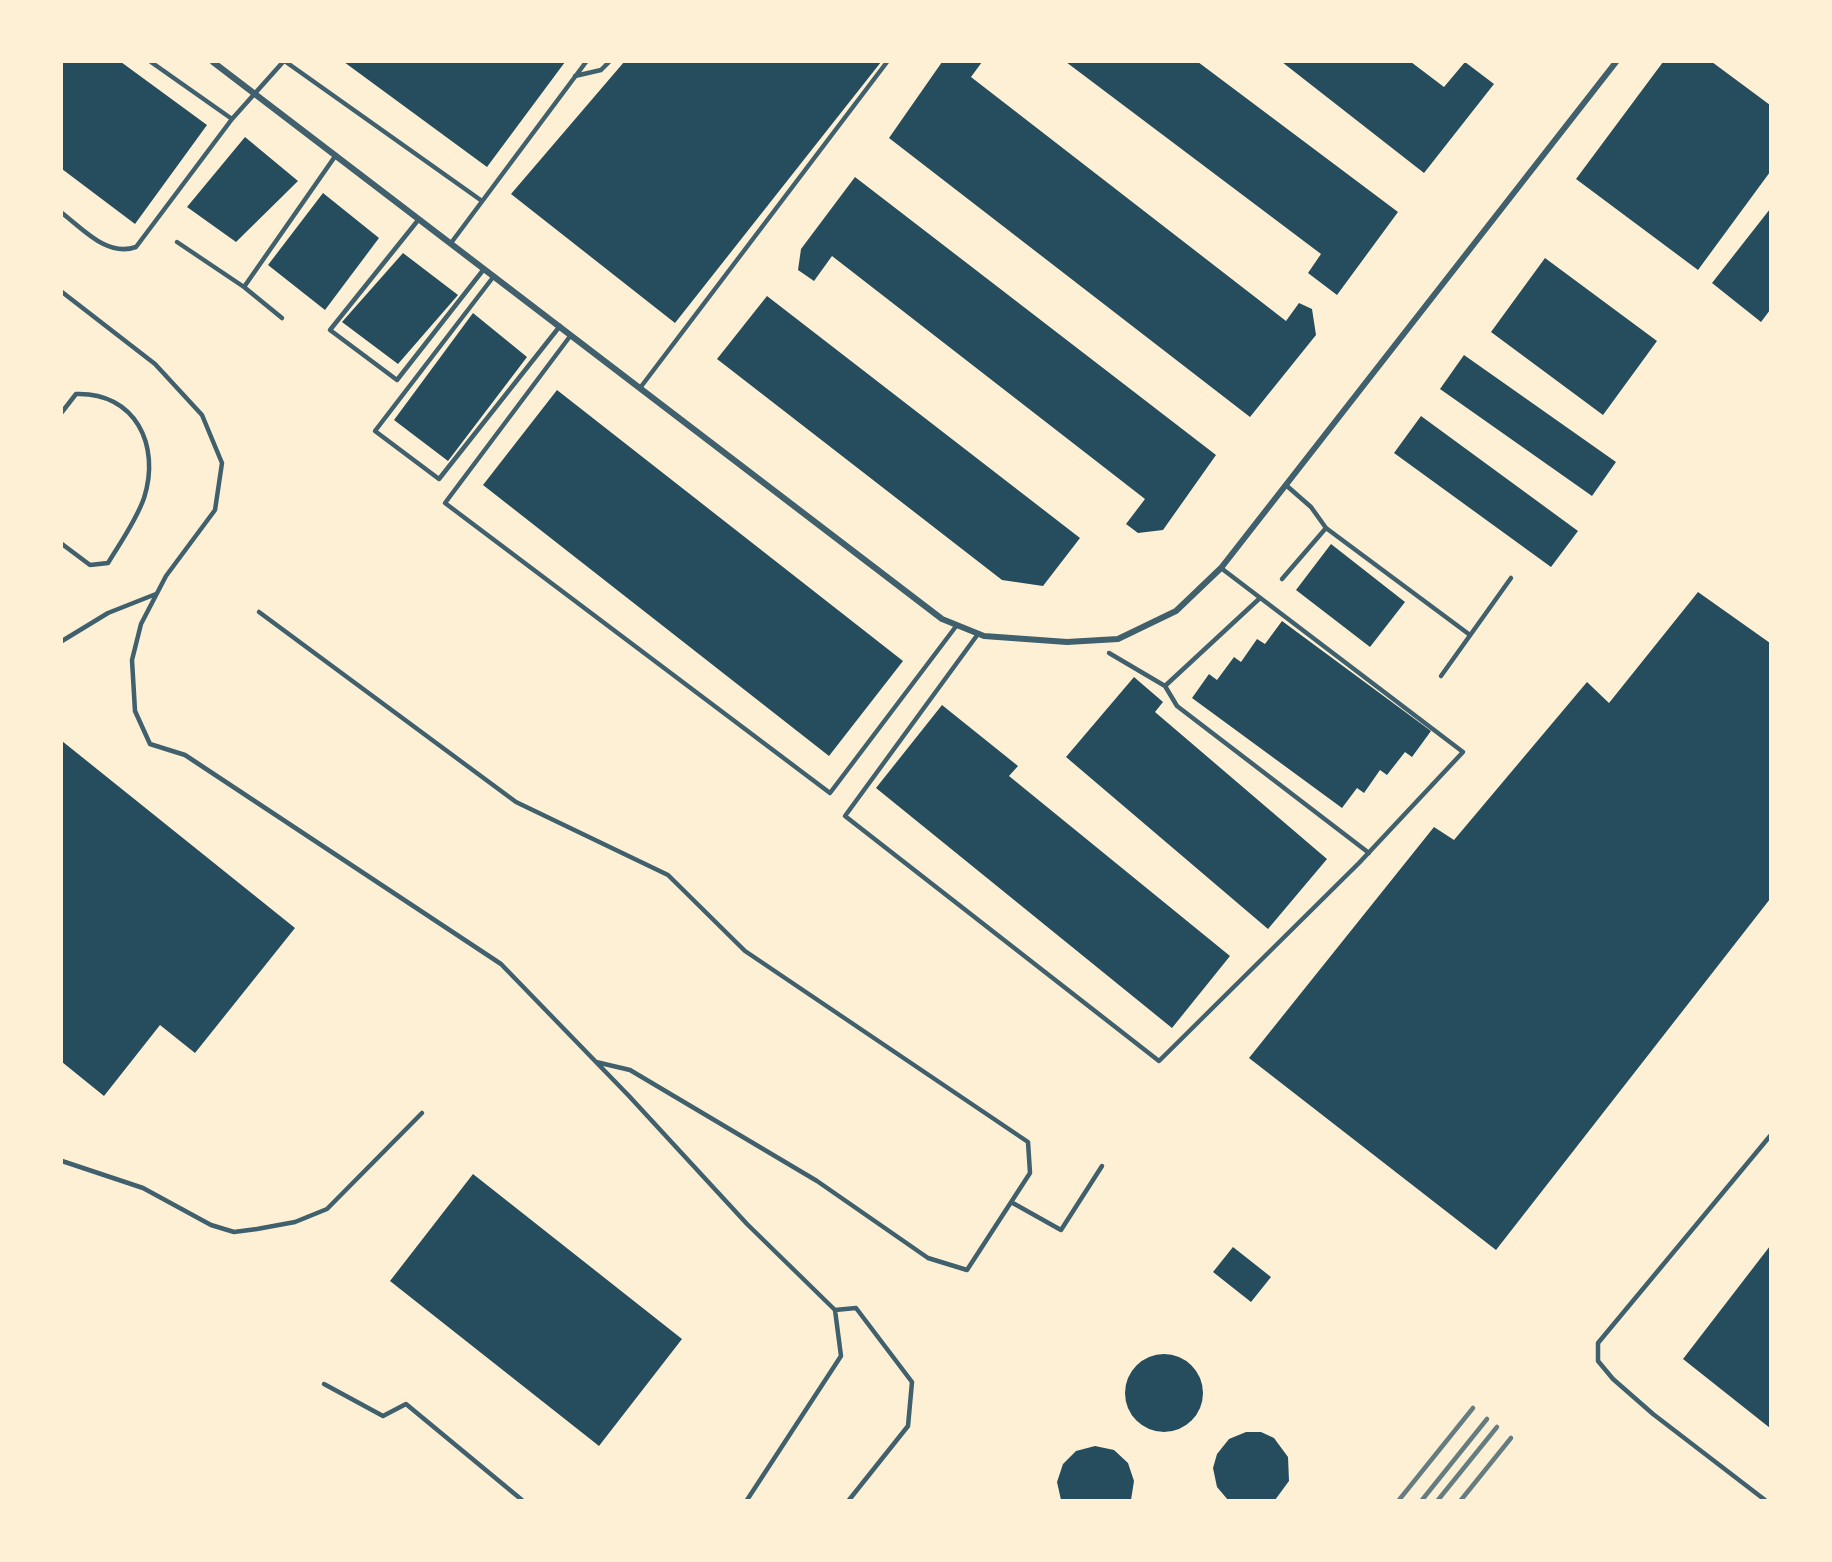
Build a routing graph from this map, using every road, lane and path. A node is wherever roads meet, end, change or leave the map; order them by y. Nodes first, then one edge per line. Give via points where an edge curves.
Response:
1 (151, 62) edge
2 (213, 62) edge
3 (284, 62) edge
4 (586, 62) edge
5 (609, 62) edge
6 (887, 62) edge
7 (1616, 62) edge
8 (575, 76) junction
9 (255, 94) junction
10 (232, 119) junction
11 (336, 154) junction
12 (482, 201) junction
13 (62, 213) edge
14 (419, 219) junction
15 (177, 242) dead end
16 (451, 243) junction
17 (484, 269) junction
18 (494, 276) junction
19 (244, 287) junction
20 (62, 292) edge
21 (282, 318) dead end
22 (560, 326) junction
23 (571, 335) junction
24 (640, 388) junction
25 (62, 412) edge
26 (1287, 486) junction
27 (1326, 528) junction
28 (62, 544) edge
29 (1221, 568) junction
30 (1511, 578) dead end
31 (1282, 579) dead end
32 (156, 594) junction
33 (1260, 598) junction
34 (258, 612) dead end
35 (957, 625) junction
36 (978, 634) junction
37 (1470, 635) junction
38 (62, 640) edge
39 (1109, 652) dead end
40 (1441, 676) dead end
41 (1165, 686) junction
42 (1369, 853) junction
43 (596, 1062) junction
44 (422, 1113) dead end
45 (1770, 1136) edge
46 (62, 1161) edge
47 (1102, 1166) dead end
48 (1011, 1202) junction
49 (835, 1310) junction
50 (324, 1384) dead end
51 (522, 1500) edge
52 (747, 1500) edge
53 (849, 1500) edge
54 (1765, 1500) edge

1 - 10 lane
2 - 9 street
3 - 9 lane
3 - 12 lane
4 - 8 lane
5 - 8 lane via 601,70
6 - 24 lane
7 - 26 street
8 - 12 lane
9 - 10 lane
9 - 11 street
10 - 13 lane via 136,246 124,251 109,249
11 - 14 street
11 - 19 lane
12 - 16 lane
14 - 16 street
14 - 17 lane via 330,330 397,380
15 - 19 lane
16 - 17 street
17 - 18 street
18 - 22 street
18 - 22 lane via 375,431 440,479
19 - 21 lane
20 - 32 lane via 155,364 202,416 222,463 215,510
22 - 23 street
23 - 24 street
23 - 35 lane via 446,503 830,793
24 - 35 street via 942,619
25 - 28 lane via 76,393 95,393 114,400 133,414 144,439 148,466 144,497 108,563 90,565
26 - 27 lane via 1311,507
26 - 29 street
27 - 31 lane
27 - 37 lane
29 - 33 lane
29 - 36 street via 1176,611 1118,639 1067,642
30 - 37 lane
32 - 38 lane via 108,613
32 - 43 lane via 141,624 132,660 135,711 150,744 185,755 501,964
33 - 41 lane
33 - 42 lane via 1463,752
34 - 48 lane via 516,802 669,875 745,951 1028,1142 1030,1173
35 - 36 street
36 - 42 lane via 845,816 1159,1061
37 - 40 lane
39 - 41 lane
41 - 42 lane via 1177,706
43 - 48 lane via 630,1070 817,1181 928,1258 967,1270
43 - 49 lane via 747,1224
44 - 46 lane via 327,1209 295,1222 257,1229 234,1232 211,1225 143,1188
45 - 54 lane via 1598,1343 1598,1360 1613,1379
47 - 48 lane via 1061,1230
49 - 52 lane via 841,1356
49 - 53 lane via 856,1308 912,1382 908,1426
50 - 51 lane via 383,1416 406,1404

